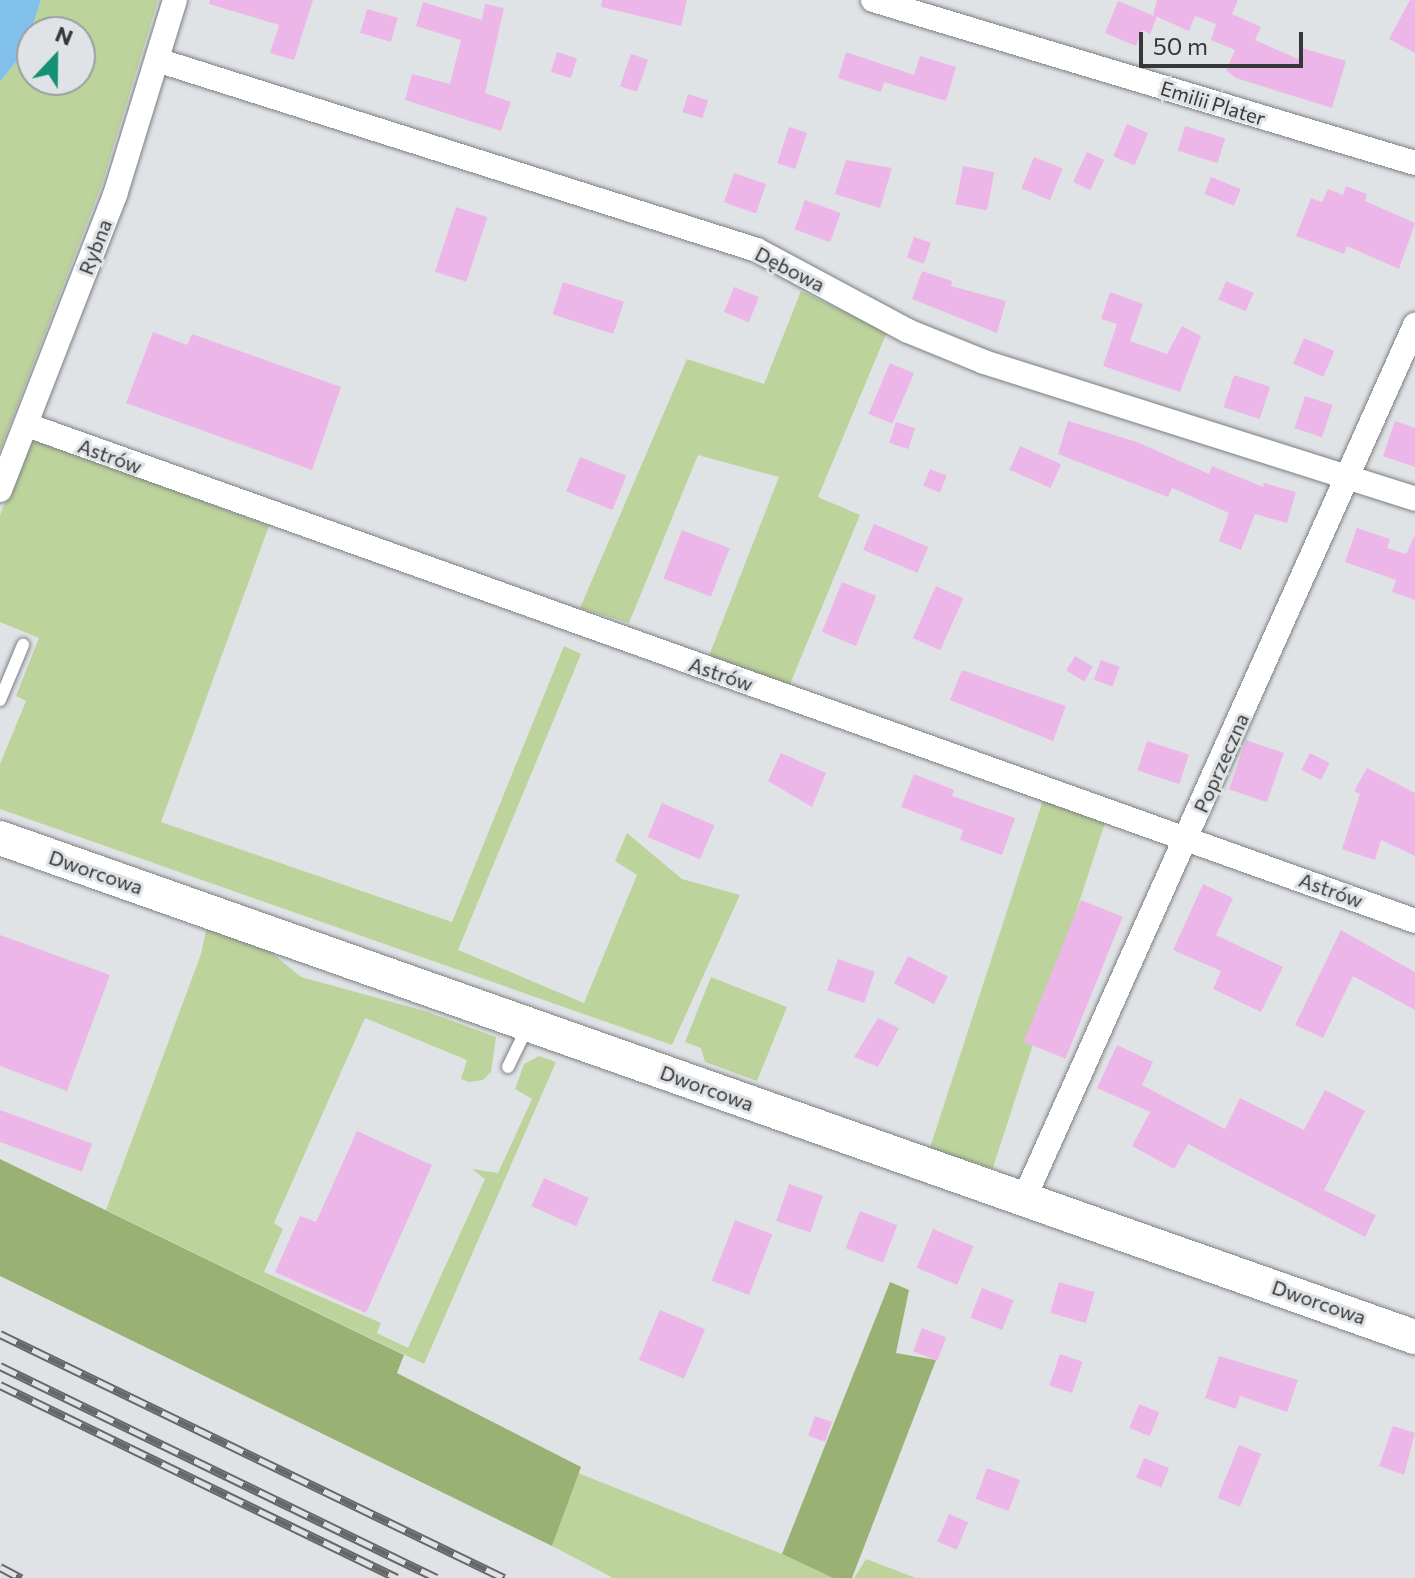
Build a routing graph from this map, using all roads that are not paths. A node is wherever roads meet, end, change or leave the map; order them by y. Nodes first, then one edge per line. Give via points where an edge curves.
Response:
1 (175, 0) edge
2 (873, 0) edge
3 (157, 60) junction
4 (1415, 163) edge
5 (1415, 325) edge
6 (27, 425) junction
7 (1349, 477) junction
8 (0, 490) edge
9 (1415, 499) edge
10 (23, 645) dead end
11 (0, 700) edge
12 (1188, 837) junction
13 (0, 838) edge
14 (1415, 921) edge
15 (528, 1025) junction
16 (508, 1067) dead end
17 (1023, 1201) junction
18 (1415, 1337) edge

1 - 3 street, Rybna
2 - 4 street, Emilii Plater
3 - 6 street, Rybna via 115,195
3 - 7 street, Dębowa via 757,250 908,331 984,362
5 - 7 street, Poprzeczna
6 - 8 street, Rybna
6 - 12 street, Astrów
7 - 9 street, Dębowa
7 - 12 street, Poprzeczna
10 - 11 lane
12 - 14 street, Astrów
12 - 17 street, Poprzeczna
13 - 15 main road, Dworcowa
15 - 16 lane
15 - 17 main road, Dworcowa
17 - 18 main road, Dworcowa

